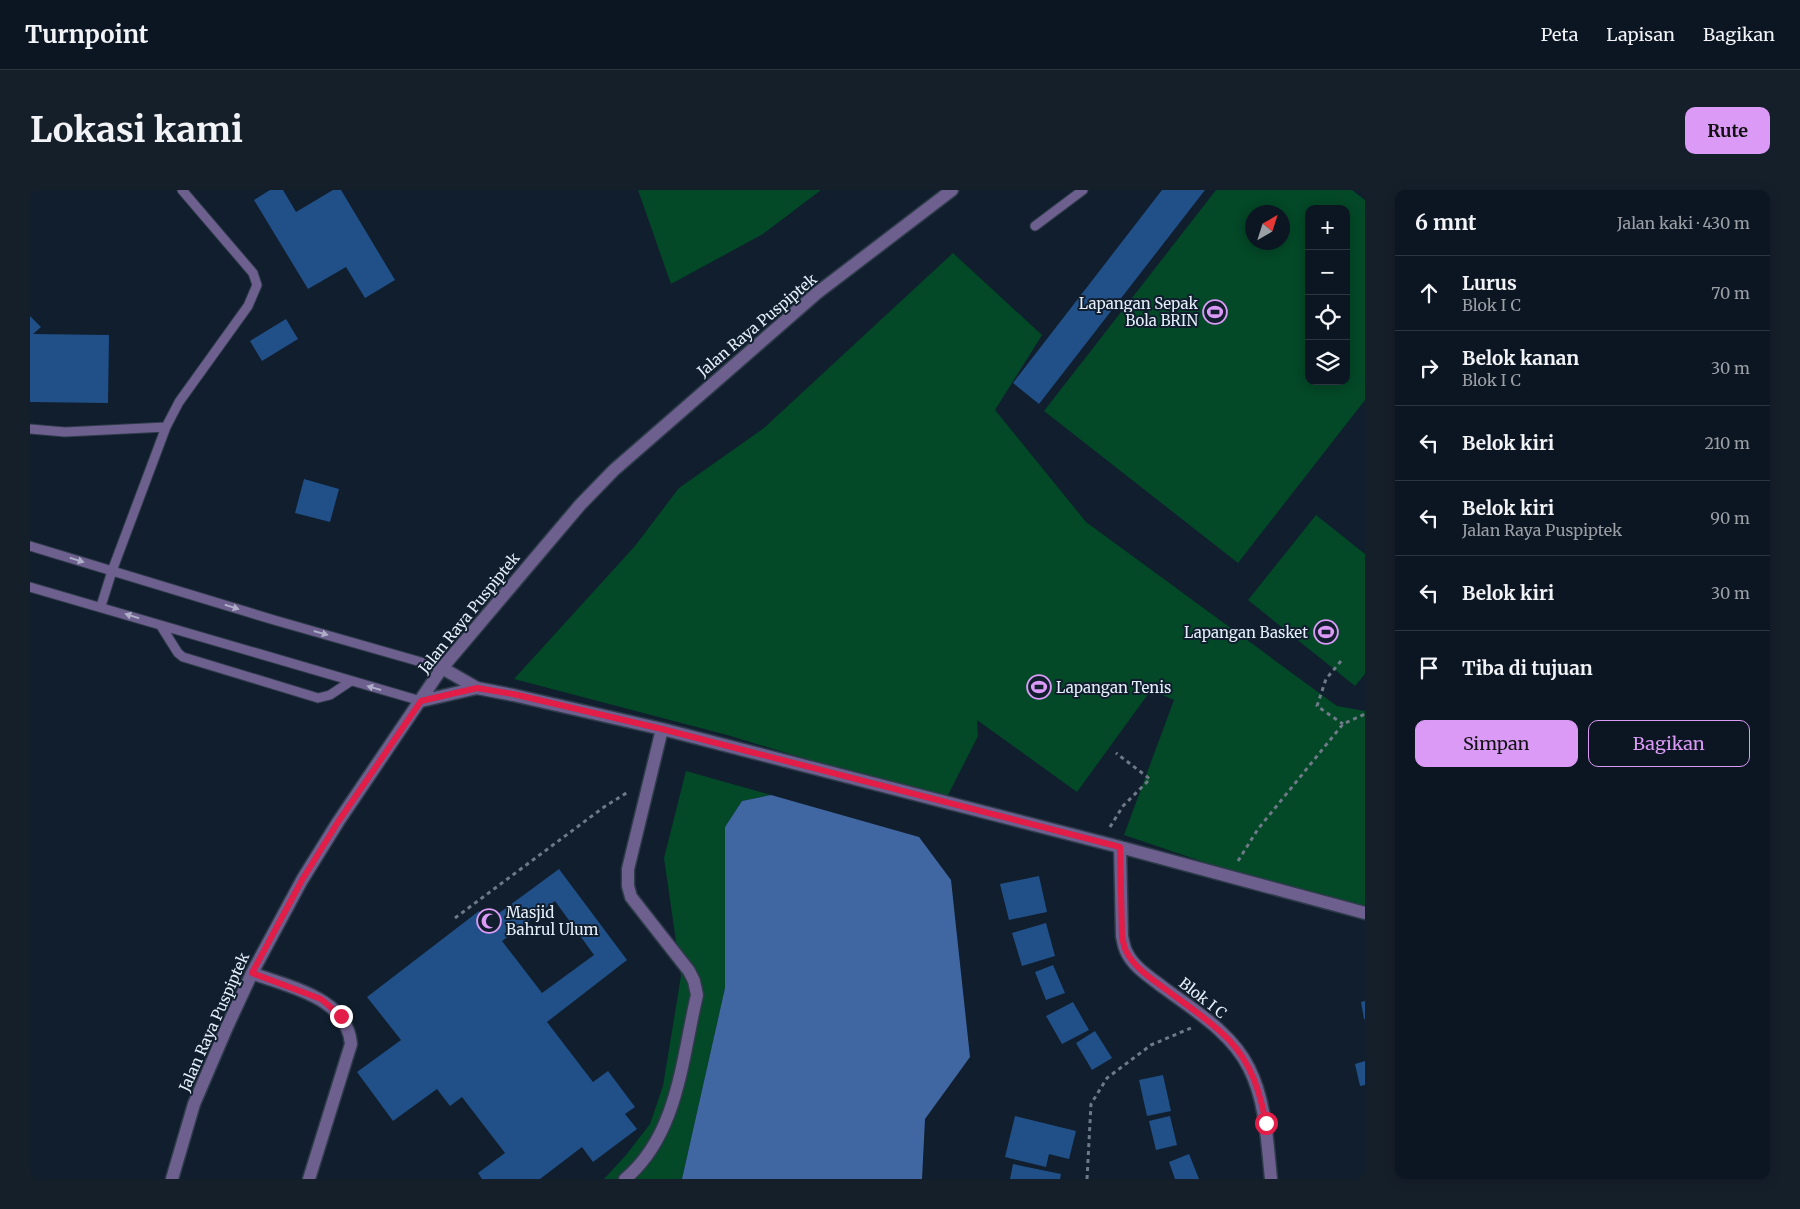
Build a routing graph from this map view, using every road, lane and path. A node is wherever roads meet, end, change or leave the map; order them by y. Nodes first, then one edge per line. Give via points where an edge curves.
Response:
1 (182, 190) edge
2 (952, 190) edge
3 (1083, 190) edge
4 (1035, 226) dead end
5 (166, 427) junction
6 (30, 429) edge
7 (30, 546) edge
8 (112, 571) junction
9 (30, 587) edge
10 (101, 606) junction
11 (161, 626) junction
12 (1341, 660) dead end
13 (442, 668) junction
14 (352, 681) junction
15 (477, 688) junction
16 (421, 701) junction
17 (1365, 714) edge
18 (1343, 724) junction
19 (662, 729) junction
20 (1116, 753) dead end
21 (648, 786) junction
22 (1101, 842) junction
23 (1120, 847) junction
24 (1237, 879) junction
25 (1365, 913) edge
26 (455, 918) dead end
27 (252, 973) junction
28 (1208, 1021) junction
29 (172, 1179) edge
30 (309, 1179) edge
31 (625, 1179) edge
32 (1087, 1179) edge
33 (1271, 1179) edge

1 - 5 lane via 253,273 257,285 248,306 179,402
2 - 13 street, Jalan Raya Puspiptek via 817,293 614,470 580,505
3 - 4 lane
5 - 6 lane via 65,432
5 - 8 lane
7 -> 8 lane
8 - 10 lane
8 -> 13 lane
9 - 10 lane
11 -> 10 lane
11 - 14 lane
11 - 14 lane via 183,657 318,698 330,695
12 - 18 path via 1326,679 1317,706
13 - 15 street
13 - 16 street, Jalan Raya Puspiptek
16 -> 14 lane
15 - 16 street
15 - 19 street
16 - 27 street, Jalan Raya Puspiptek via 338,822 302,880
17 - 18 path
18 - 24 path via 1258,829 1238,862
19 - 21 street
19 - 22 street
20 - 22 path via 1150,779 1123,806
21 - 26 path via 632,790 604,806
21 - 31 street via 628,869 628,886 636,904 689,971 697,995 675,1098 666,1123 649,1152
22 - 23 street
23 - 24 street
23 - 28 street, Blok I C via 1122,936 1126,951 1146,974
24 - 25 street
27 - 29 street, Jalan Raya Puspiptek via 194,1104
27 - 30 street via 321,999 341,1016 350,1036 351,1044
28 - 32 path via 1151,1045 1107,1078 1091,1104
28 - 33 street, Blok I C via 1230,1041 1249,1066 1260,1093

